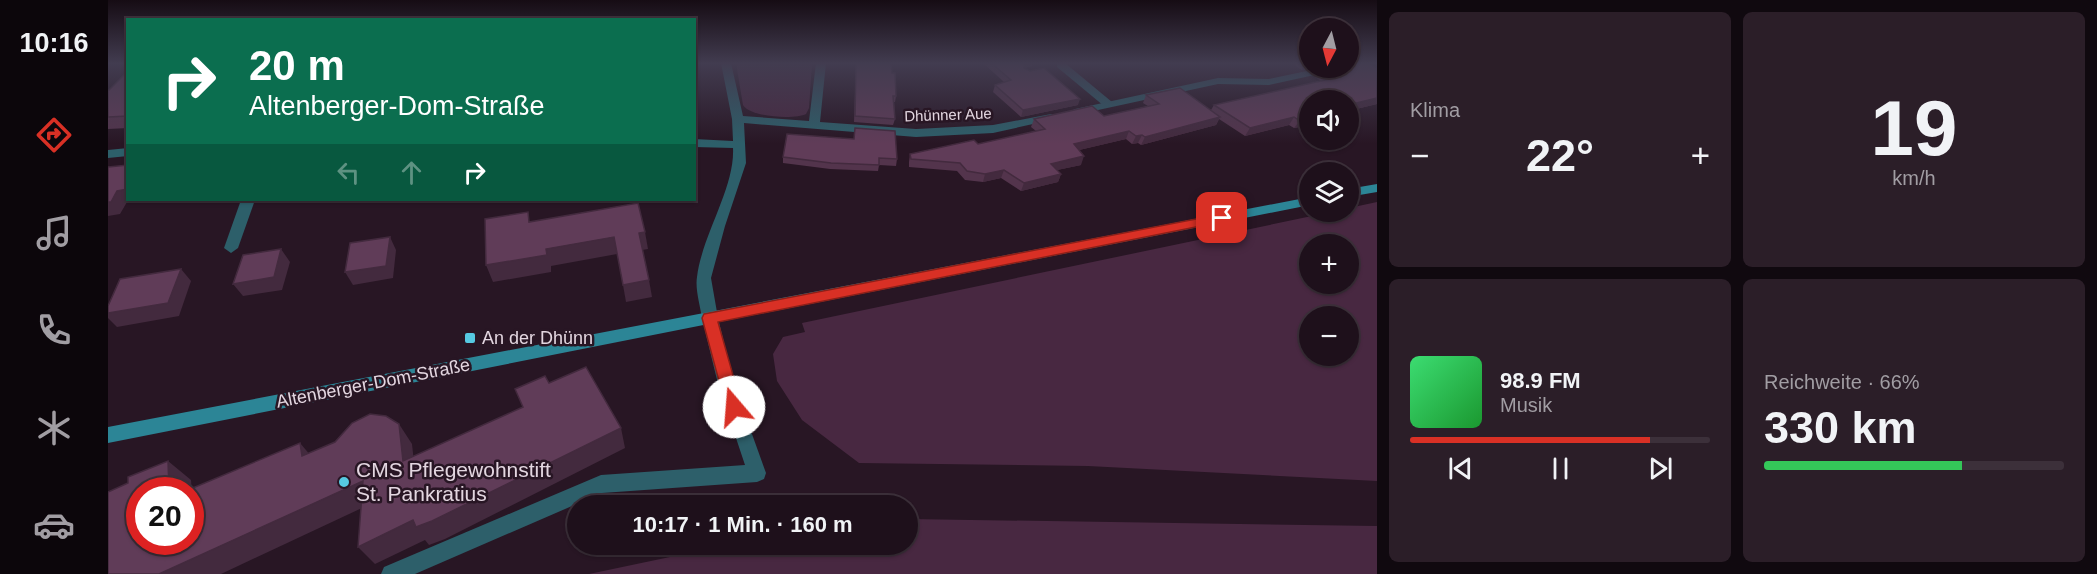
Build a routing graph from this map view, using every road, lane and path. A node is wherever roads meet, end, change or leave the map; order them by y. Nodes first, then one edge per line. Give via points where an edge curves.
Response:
1 (732, 90) edge
2 (818, 90) edge
3 (1091, 90) edge
4 (1176, 90) edge
5 (1108, 104) junction
6 (738, 119) junction
7 (813, 125) junction
8 (696, 143) edge
9 (740, 145) junction
10 (126, 152) edge
11 (108, 154) edge
12 (1377, 188) edge
13 (1359, 191) edge
14 (248, 201) edge
15 (1299, 203) edge
16 (231, 248) dead end
17 (710, 318) junction
18 (108, 435) edge
19 (391, 574) edge

1 - 6 street
2 - 7 street
3 - 5 street
4 - 5 street, Dhünner Aue
5 - 7 street, Dhünner Aue via 993,129 955,132
6 - 7 street, Dhünner Aue
6 - 9 street
8 - 9 street
9 - 17 street via 740,163 704,278
10 - 11 street
12 - 13 main road
14 - 16 street
15 - 17 main road, Altenberger-Dom-Straße
17 - 18 main road, Altenberger-Dom-Straße
17 - 19 street via 726,384 757,473 601,484

